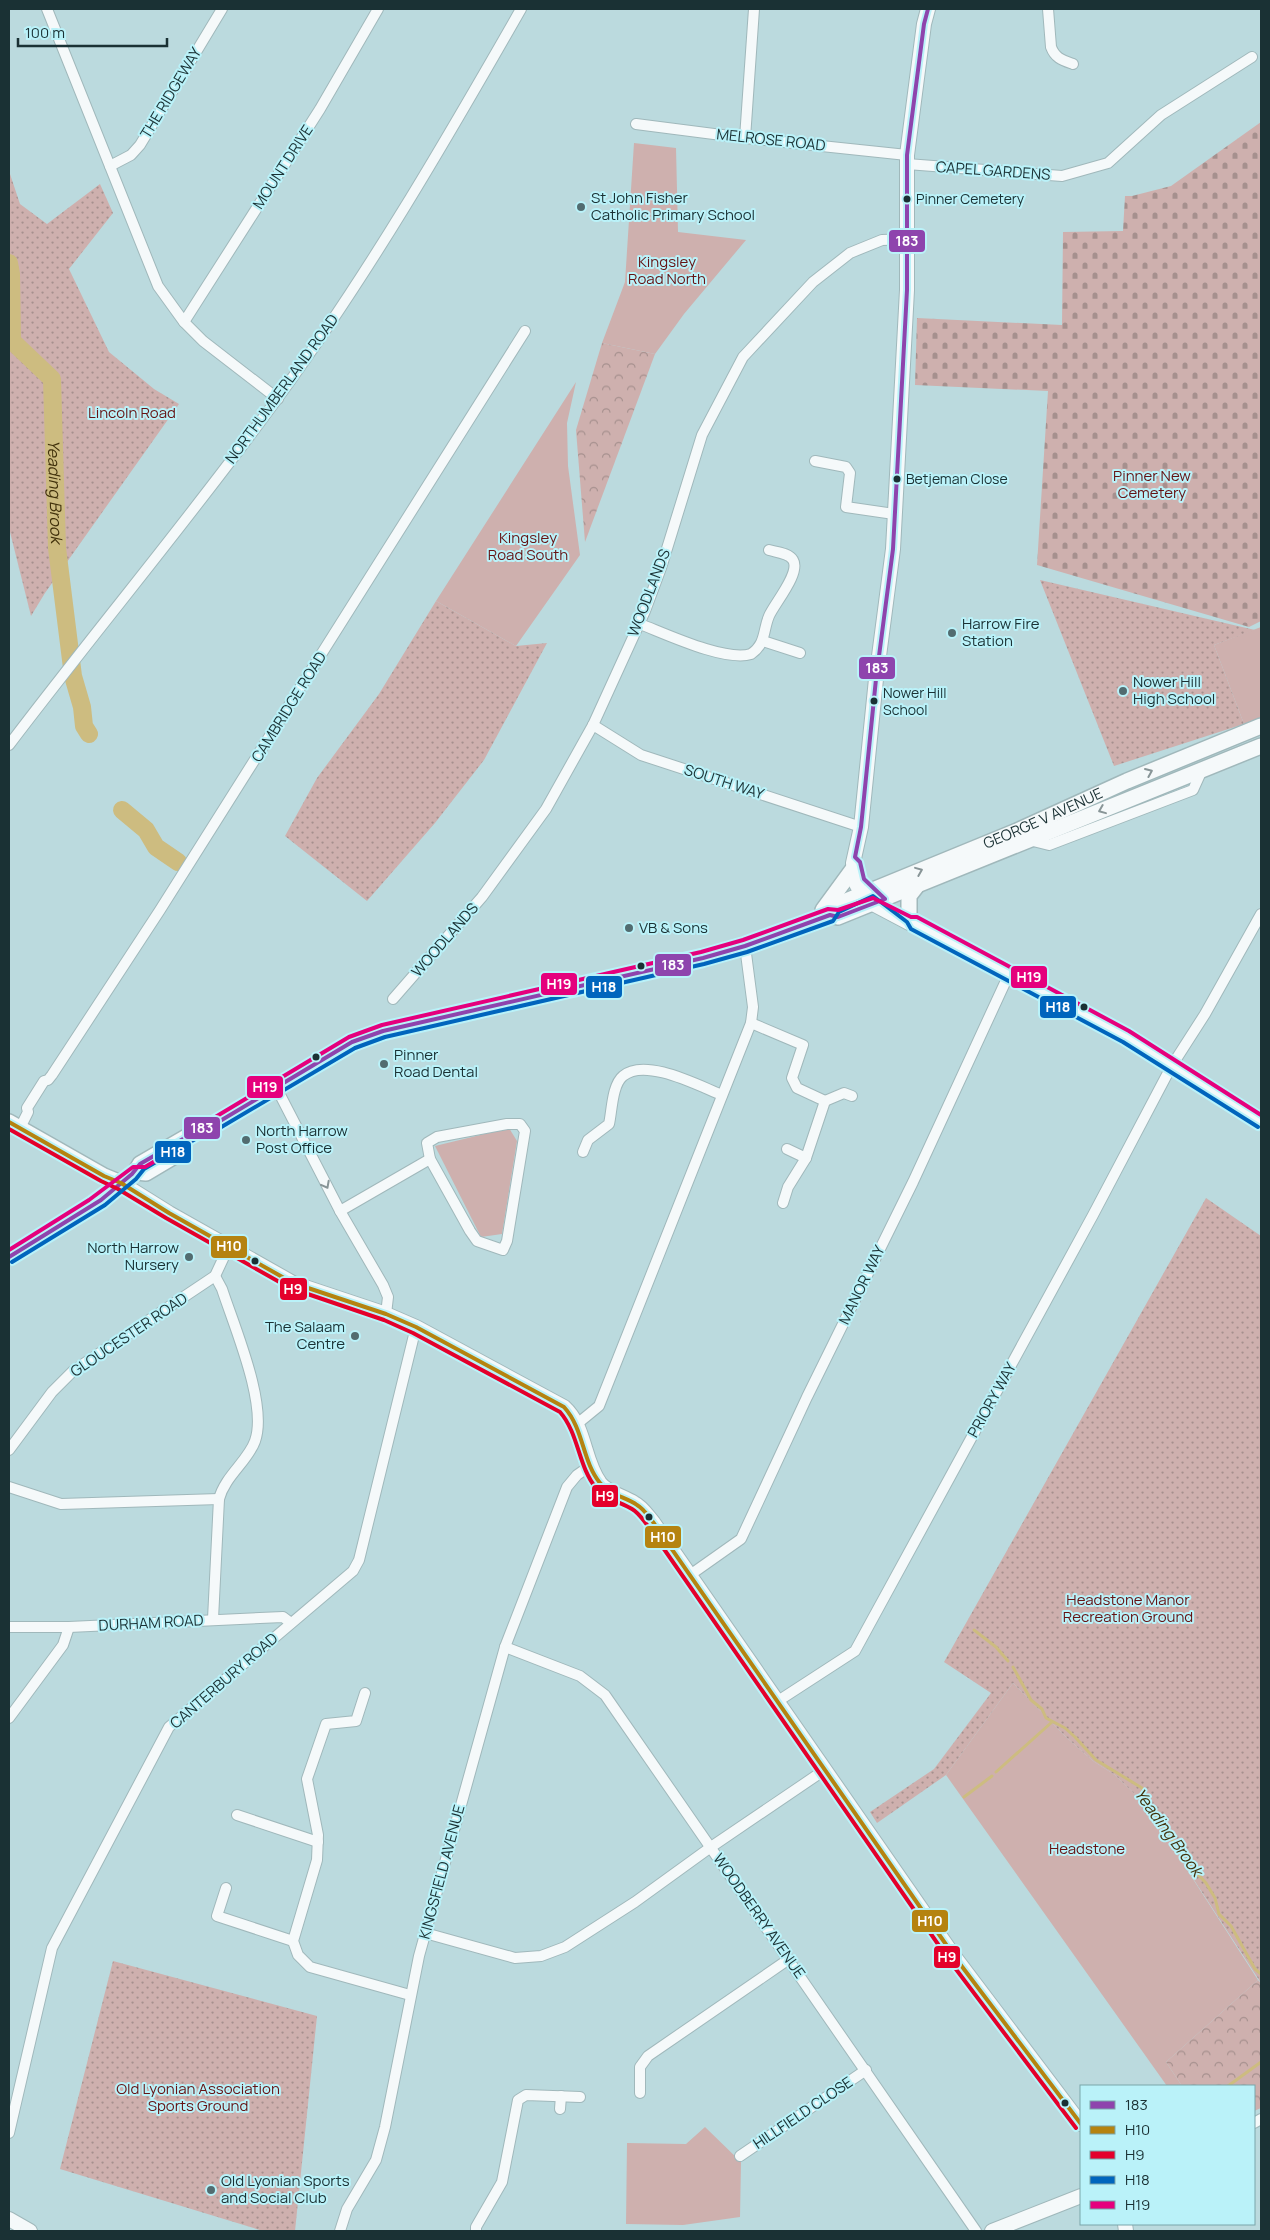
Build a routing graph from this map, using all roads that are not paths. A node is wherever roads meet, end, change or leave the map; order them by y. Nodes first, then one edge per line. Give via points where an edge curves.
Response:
1 (48, 9) edge
2 (222, 9) edge
3 (378, 9) edge
4 (521, 9) edge
5 (754, 9) edge
6 (928, 9) edge
7 (1048, 9) edge
8 (1252, 57) dead end
9 (1073, 64) dead end
10 (636, 124) dead end
11 (745, 138) junction
12 (907, 159) junction
13 (110, 166) junction
14 (908, 239) junction
15 (184, 322) junction
16 (525, 331) dead end
17 (278, 399) junction
18 (816, 461) dead end
19 (894, 514) junction
20 (769, 550) dead end
21 (640, 624) junction
22 (763, 641) junction
23 (800, 653) dead end
24 (592, 725) junction
25 (1261, 726) edge
26 (9, 746) edge
27 (1261, 746) edge
28 (1202, 770) junction
29 (1127, 781) junction
30 (1141, 794) junction
31 (861, 827) junction
32 (1028, 840) junction
33 (854, 863) junction
34 (916, 886) junction
35 (873, 897) junction
36 (1261, 914) edge
37 (823, 917) junction
38 (912, 919) junction
39 (745, 946) junction
40 (1009, 974) junction
41 (406, 986) junction
42 (413, 995) dead end
43 (393, 999) dead end
44 (751, 1023) junction
45 (1171, 1067) junction
46 (276, 1087) junction
47 (722, 1095) junction
48 (852, 1096) dead end
49 (825, 1101) junction
50 (1261, 1122) edge
51 (14, 1125) edge
52 (787, 1149) dead end
53 (583, 1152) dead end
54 (806, 1158) junction
55 (430, 1159) junction
56 (122, 1183) junction
57 (783, 1203) dead end
58 (340, 1210) junction
59 (229, 1246) junction
60 (9, 1257) edge
61 (216, 1276) junction
62 (386, 1314) junction
63 (416, 1327) junction
64 (577, 1424) junction
65 (9, 1450) edge
66 (590, 1466) junction
67 (9, 1487) edge
68 (219, 1499) junction
69 (690, 1575) junction
70 (213, 1619) junction
71 (291, 1623) junction
72 (9, 1627) edge
73 (69, 1627) junction
74 (505, 1647) junction
75 (365, 1694) dead end
76 (778, 1702) junction
77 (9, 1718) edge
78 (826, 1769) junction
79 (237, 1815) dead end
80 (318, 1842) junction
81 (711, 1847) junction
82 (226, 1888) dead end
83 (425, 1934) junction
84 (293, 1941) junction
85 (789, 1959) junction
86 (410, 1995) junction
87 (866, 2070) junction
88 (640, 2093) dead end
89 (560, 2096) junction
90 (580, 2097) dead end
91 (560, 2110) dead end
92 (1080, 2123) edge
93 (9, 2133) edge
94 (740, 2156) dead end
95 (1080, 2196) edge
96 (9, 2219) edge
97 (30, 2231) edge
98 (340, 2231) edge
99 (476, 2231) edge
100 (976, 2231) edge
101 (992, 2231) edge

1 - 13 street
2 - 13 street, THE RIDGEWAY via 140,145 131,155
3 - 15 street, MOUNT DRIVE via 320,109
4 - 17 street, NORTHUMBERLAND ROAD via 378,252
5 - 11 street
6 - 12 street
7 - 9 street via 1050,47 1056,57
8 - 12 street, CAPEL GARDENS via 1160,115 1108,163 1062,176
10 - 11 street, MELROSE ROAD
11 - 12 street, MELROSE ROAD
12 - 14 street
13 - 15 street via 158,286
14 - 19 street
14 - 21 street, WOODLANDS via 882,240 850,253 813,282 743,357 702,435
15 - 17 street via 203,341
16 - 51 street, CAMBRIDGE ROAD via 164,904 48,1080 44,1081 27,1108 28,1112
17 - 26 street, NORTHUMBERLAND ROAD
18 - 19 street via 846,467 850,473 846,507
19 - 31 street via 893,549
20 - 22 street via 789,556 795,566 770,615
21 - 22 street via 731,654 752,654
21 - 24 street, WOODLANDS
22 - 23 street
24 - 31 street, SOUTH WAY via 642,755
24 - 41 street, WOODLANDS via 546,809 482,897
29 -> 25 main road, GEORGE V AVENUE
27 - 28 main road, GEORGE V AVENUE
28 - 30 main road, GEORGE V AVENUE
28 - 32 street, GEORGE V AVENUE via 1192,790 1049,845
29 - 30 main road
35 -> 29 main road, GEORGE V AVENUE
30 -> 32 main road, GEORGE V AVENUE
31 - 33 street
32 - 34 main road, GEORGE V AVENUE
33 - 35 street via 860,862
33 - 37 main road
34 - 35 main road, GEORGE V AVENUE
34 - 38 main road via 909,898
35 - 37 main road via 838,917
35 - 38 street
36 - 45 street, PRIORY WAY
37 - 39 main road
38 - 40 street
39 - 44 street via 753,1007
39 - 46 main road via 383,1031 352,1042
40 - 45 street via 1126,1037
40 - 69 street, MANOR WAY via 741,1539
41 - 42 street, WOODLANDS
41 - 43 street, WOODLANDS
44 - 47 street
44 - 49 street via 804,1045 792,1078 796,1088
45 - 50 street
45 - 76 street, PRIORY WAY via 855,1651
46 - 56 main road via 140,1164 136,1172
46 -> 58 street
47 - 53 street via 655,1069 634,1071 623,1076 617,1087 609,1124 588,1140
47 - 64 street via 599,1406
48 - 49 street via 844,1093
49 - 54 street
51 - 56 main road
52 - 54 street
54 - 57 street via 788,1187
55 - 55 street via 427,1143 438,1137 520,1124 524,1131 507,1242 503,1250 477,1241
55 - 58 street
56 - 59 street
56 - 60 main road via 93,1205
58 - 62 street via 383,1285 388,1298
59 - 61 street
59 - 62 street via 305,1288
61 - 65 street, GLOUCESTER ROAD via 73,1371 52,1392
61 - 68 street via 253,1384 258,1427 255,1443 222,1488
62 - 63 street
63 - 64 street via 564,1407
63 - 71 street, CANTERBURY ROAD via 360,1560
64 - 66 street
66 - 69 street via 607,1490 646,1512
66 - 74 street, KINGSFIELD AVENUE via 568,1487
67 - 68 street via 61,1504
68 - 70 street
69 - 76 street
70 - 71 street, DURHAM ROAD via 283,1618
70 - 73 street, DURHAM ROAD
71 - 93 street, CANTERBURY ROAD via 169,1727 52,1948
72 - 73 street, DURHAM ROAD
73 - 77 street via 63,1645
74 - 81 street, WOODBERRY AVENUE via 580,1676 605,1695
74 - 83 street, KINGSFIELD AVENUE
75 - 80 street via 356,1721 326,1724 307,1779
76 - 78 street
78 - 81 street
78 - 92 street via 954,1956
79 - 80 street
80 - 84 street via 317,1860
81 - 83 street via 565,1947 540,1956 515,1958
81 - 85 street, WOODBERRY AVENUE
82 - 84 street via 217,1916
83 - 86 street, KINGSFIELD AVENUE
84 - 86 street via 298,1955 310,1968
85 - 87 street, WOODBERRY AVENUE
85 - 88 street via 648,2056 640,2067
86 - 98 street, KINGSFIELD AVENUE via 376,2160 347,2209
87 - 94 street, HILLFIELD CLOSE
87 - 100 street, WOODBERRY AVENUE
89 - 90 street
89 - 91 street
89 - 99 street via 526,2095 518,2100 502,2182
95 - 101 street
96 - 97 street

